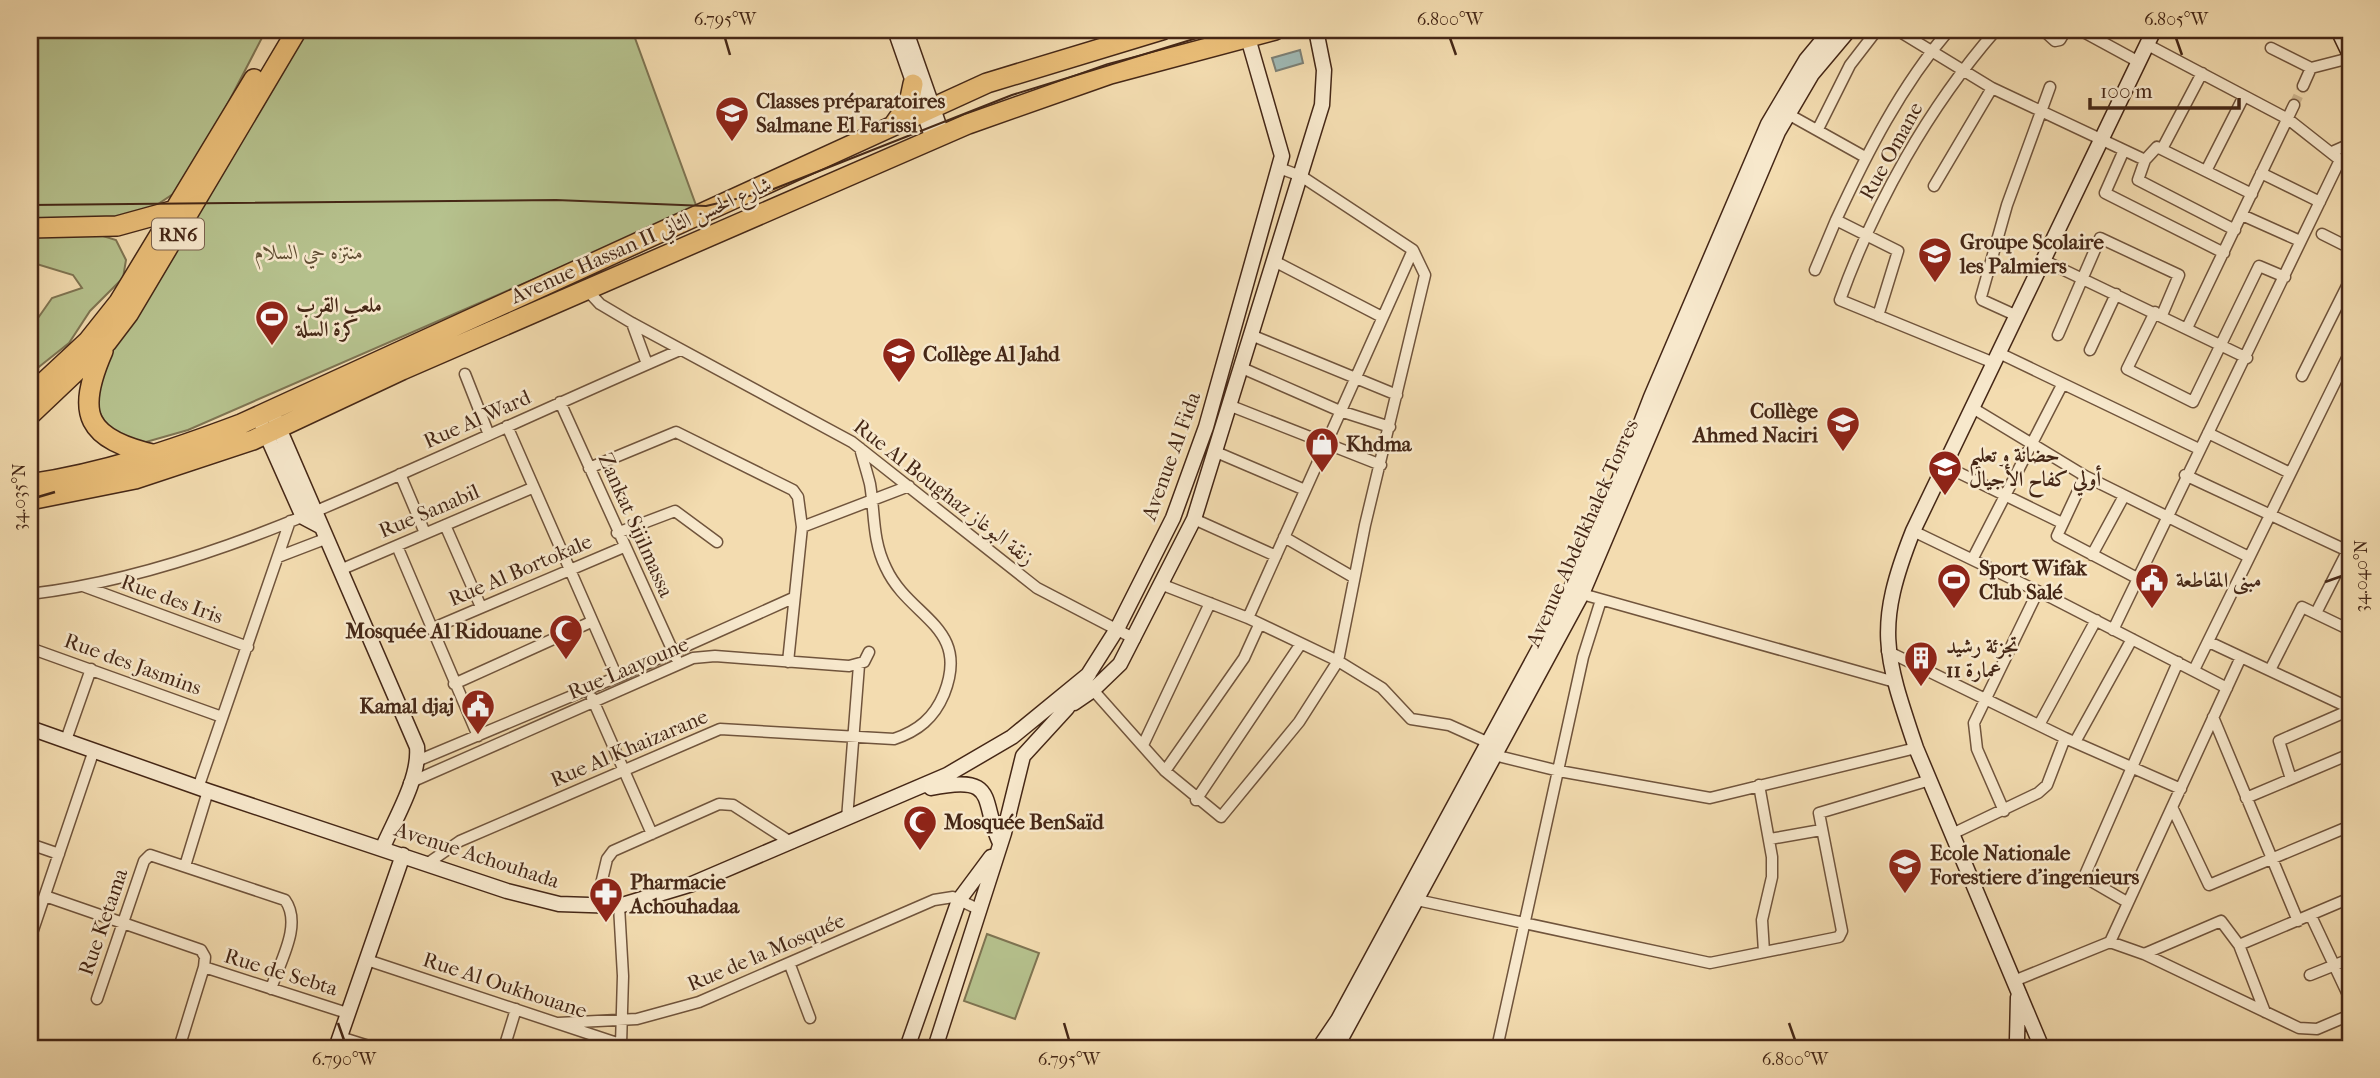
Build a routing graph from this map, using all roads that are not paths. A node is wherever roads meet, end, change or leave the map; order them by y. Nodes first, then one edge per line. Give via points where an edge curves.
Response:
1 (282, 30) edge
2 (297, 30) edge
3 (895, 30) edge
4 (905, 30) edge
5 (1162, 30) edge
6 (1275, 30) edge
7 (1316, 30) edge
8 (1831, 30) edge
9 (1849, 30) edge
10 (1877, 30) edge
11 (1897, 30) edge
12 (1949, 30) edge
13 (1996, 30) edge
14 (2043, 30) edge
15 (2066, 30) edge
16 (2080, 30) edge
17 (2154, 30) edge
18 (2338, 30) edge
19 (1247, 34) edge
20 (2146, 44) junction
21 (2272, 48) dead end
22 (1930, 52) junction
23 (2350, 57) edge
24 (2137, 61) junction
25 (2311, 68) junction
26 (1961, 70) junction
27 (2202, 73) junction
28 (913, 84) junction
29 (2303, 86) tunnel mouth
30 (2050, 87) dead end
31 (1992, 88) junction
32 (2244, 96) junction
33 (2294, 105) tunnel mouth
34 (927, 110) junction
35 (2040, 111) junction
36 (1788, 114) junction
37 (2288, 119) junction
38 (891, 125) junction
39 (1818, 130) junction
40 (937, 136) junction
41 (2100, 139) junction
42 (2350, 144) edge
43 (2162, 149) junction
44 (2124, 150) junction
45 (2332, 152) junction
46 (1866, 157) junction
47 (2145, 160) junction
48 (1279, 168) junction
49 (2206, 171) junction
50 (2261, 173) junction
51 (1301, 176) junction
52 (1934, 186) dead end
53 (2252, 194) junction
54 (2320, 202) junction
55 (175, 211) junction
56 (2242, 215) junction
57 (1836, 220) junction
58 (30, 228) edge
59 (2235, 230) junction
60 (2322, 234) dead end
61 (1867, 235) junction
62 (2300, 241) junction
63 (2350, 248) edge
64 (1413, 250) junction
65 (2224, 253) junction
66 (2043, 260) junction
67 (1274, 261) junction
68 (1815, 270) dead end
69 (1248, 271) junction
70 (2284, 277) junction
71 (1269, 278) junction
72 (2082, 278) junction
73 (2350, 279) edge
74 (587, 290) junction
75 (2116, 294) junction
76 (2159, 314) junction
77 (2015, 315) junction
78 (1878, 316) junction
79 (1382, 317) junction
80 (632, 323) junction
81 (2187, 328) junction
82 (1251, 335) junction
83 (2058, 335) dead end
84 (107, 342) junction
85 (2220, 344) junction
86 (680, 349) junction
87 (2090, 350) dead end
88 (2350, 352) edge
89 (1996, 358) junction
90 (2247, 358) junction
91 (647, 364) junction
92 (1242, 368) junction
93 (465, 374) dead end
94 (2302, 376) dead end
95 (1354, 378) junction
96 (2063, 385) junction
97 (30, 395) edge
98 (1397, 395) junction
99 (560, 402) junction
100 (1231, 407) junction
101 (1971, 407) junction
102 (1340, 411) junction
103 (30, 415) edge
104 (269, 423) junction
105 (508, 426) junction
106 (1390, 427) junction
107 (2208, 433) junction
108 (489, 435) junction
109 (2031, 444) junction
110 (1324, 445) junction
111 (860, 448) junction
112 (2199, 449) junction
113 (1216, 452) junction
114 (157, 456) junction
115 (1381, 465) junction
116 (1943, 465) junction
117 (589, 468) junction
118 (2290, 473) junction
119 (400, 474) junction
120 (2185, 475) junction
121 (2085, 477) junction
122 (30, 484) edge
123 (909, 486) junction
124 (532, 488) junction
125 (1305, 490) junction
126 (2006, 496) junction
127 (2124, 496) junction
128 (30, 500) edge
129 (871, 503) junction
130 (2272, 513) junction
131 (2167, 515) junction
132 (1194, 519) junction
133 (311, 523) junction
134 (2062, 523) junction
135 (445, 525) junction
136 (802, 527) junction
137 (1913, 531) junction
138 (425, 533) junction
139 (617, 533) junction
140 (1284, 537) junction
141 (718, 542) dead end
142 (397, 546) junction
143 (624, 547) junction
144 (2349, 549) edge
145 (2092, 555) junction
146 (1276, 556) junction
147 (278, 557) junction
148 (2249, 557) junction
149 (1973, 558) junction
150 (340, 570) junction
151 (568, 570) junction
152 (1353, 577) junction
153 (2137, 578) junction
154 (1163, 584) junction
155 (83, 586) junction
156 (2038, 591) junction
157 (30, 594) edge
158 (1582, 594) junction
159 (793, 598) junction
160 (1601, 600) junction
161 (1210, 603) junction
162 (481, 607) junction
163 (2316, 613) junction
164 (1248, 618) junction
165 (2096, 620) junction
166 (591, 622) junction
167 (1259, 625) junction
168 (431, 629) junction
169 (1117, 629) junction
170 (2113, 629) junction
171 (2350, 630) edge
172 (1135, 639) junction
173 (2132, 639) junction
174 (2209, 642) junction
175 (1300, 645) junction
176 (248, 647) junction
177 (30, 648) edge
178 (1887, 651) junction
179 (673, 652) junction
180 (869, 652) dead end
181 (2241, 657) junction
182 (1338, 661) junction
183 (789, 662) junction
184 (2178, 662) junction
185 (678, 663) junction
186 (859, 665) junction
187 (91, 669) junction
188 (2194, 670) junction
189 (2270, 670) junction
190 (1089, 674) junction
191 (617, 677) junction
192 (1895, 682) junction
193 (454, 684) junction
194 (1098, 686) junction
195 (2227, 688) junction
196 (589, 689) junction
197 (1986, 699) junction
198 (594, 702) junction
199 (1067, 708) junction
200 (2350, 709) edge
201 (222, 717) junction
202 (2213, 717) junction
203 (2039, 725) junction
204 (30, 727) edge
205 (478, 736) junction
206 (854, 736) junction
207 (66, 740) junction
208 (2070, 740) junction
209 (1143, 745) junction
210 (1916, 748) junction
211 (1492, 749) junction
212 (94, 750) junction
213 (2350, 754) edge
214 (416, 761) junction
215 (622, 769) junction
216 (2132, 769) junction
217 (1165, 771) junction
218 (1559, 771) junction
219 (2291, 779) junction
220 (1930, 780) junction
221 (410, 783) junction
222 (1759, 785) junction
223 (2180, 789) junction
224 (203, 790) junction
225 (909, 792) junction
226 (2246, 798) junction
227 (1196, 800) junction
228 (2172, 807) junction
229 (2004, 811) junction
230 (847, 819) junction
231 (2350, 826) edge
232 (1821, 830) junction
233 (652, 834) junction
234 (1952, 834) junction
235 (1770, 839) junction
236 (792, 843) junction
237 (30, 844) edge
238 (383, 847) junction
239 (998, 847) junction
240 (59, 854) junction
241 (403, 855) junction
242 (2273, 859) junction
243 (428, 863) junction
244 (185, 866) junction
245 (45, 895) junction
246 (2350, 898) edge
247 (959, 900) junction
248 (1417, 900) junction
249 (2127, 902) junction
250 (596, 905) junction
251 (619, 906) junction
252 (980, 910) junction
253 (2311, 916) junction
254 (2298, 921) junction
255 (123, 923) junction
256 (1526, 924) junction
257 (30, 939) edge
258 (2110, 942) junction
259 (2239, 945) junction
260 (1764, 953) junction
261 (2144, 954) junction
262 (2350, 959) edge
263 (367, 960) junction
264 (790, 965) junction
265 (2334, 965) junction
266 (204, 967) junction
267 (2309, 975) dead end
268 (2016, 987) junction
269 (271, 989) junction
270 (97, 999) dead end
271 (2350, 999) edge
272 (516, 1009) junction
273 (2265, 1012) junction
274 (347, 1013) junction
275 (2028, 1015) junction
276 (2350, 1015) edge
277 (810, 1018) dead end
278 (622, 1021) junction
279 (558, 1023) junction
280 (2034, 1029) junction
281 (338, 1042) edge
282 (2018, 1045) edge
283 (626, 1046) edge
284 (179, 1048) edge
285 (375, 1048) edge
286 (504, 1048) edge
287 (907, 1048) edge
288 (935, 1048) edge
289 (1319, 1048) edge
290 (1336, 1048) edge
291 (1497, 1048) edge
292 (2042, 1048) edge

1 - 55 highway, RN6
2 - 84 highway, RN6 via 163,261
3 - 28 street
4 - 34 street
5 - 34 highway, Avenue Hassan II شارع الحسن الثاني via 1019,72
6 - 19 highway, Avenue Hassan II شارع الحسن الثاني
7 - 51 street, Avenue Al Fida via 1325,87
8 - 211 street, Avenue Abdelkhalek Torres via 1768,124 1587,554
9 - 36 street, Avenue Abdelkhalek Torres via 1812,74
10 - 39 street via 1850,65
11 - 22 street
12 - 22 street
13 - 26 street, Rue Omane
14 - 15 street via 2055,41
16 - 24 street
17 - 20 street
18 - 23 street
19 - 40 highway, Avenue Hassan II شارع الحسن الثاني via 1110,74
19 - 48 street, Avenue Al Fida via 1280,144
20 - 24 street
20 - 27 street
21 - 25 street
22 - 26 street
22 - 46 street
23 - 25 street
24 - 41 street
25 - 29 street
26 - 31 street
26 - 61 street, Rue Omane
27 - 32 street
27 - 43 street
28 - 34 street
28 - 38 highway via 909,103
30 - 35 street
31 - 35 street
31 - 52 street
32 - 37 street
32 - 49 street
33 - 37 street
34 - 38 highway, Avenue Hassan II شارع الحسن الثاني
34 - 40 street
35 - 41 street
35 - 77 street via 1980,298
36 - 39 street
36 - 158 street, Avenue Abdelkhalek Torres
37 - 45 street
37 - 50 street
38 - 104 highway, Avenue Hassan II شارع الحسن الثاني
39 - 46 street
40 - 74 highway, Avenue Hassan II شارع الحسن الثاني
41 - 44 street
41 - 66 street
42 - 45 street
43 - 47 street via 2155,147
43 - 49 street
44 - 47 street
44 - 65 street via 2105,193
45 - 54 street via 2340,160
46 - 57 street
47 - 59 street via 2138,180
48 - 51 street
48 - 69 street, Avenue Al Fida
49 - 53 street
50 - 53 street
50 - 54 street
51 - 64 street
51 - 67 street, Avenue Al Fida
53 - 56 street
54 - 62 street
55 - 58 highway via 117,226
55 - 97 highway, RN6 via 108,318
56 - 59 street
56 - 62 street
57 - 61 street
57 - 68 street
59 - 65 street
60 - 63 street
61 - 78 street via 1899,255
61 - 78 street, Rue Omane via 1840,302
62 - 70 street
64 - 79 street
64 - 98 street via 1425,275
65 - 81 street
66 - 72 street
66 - 77 street
67 - 71 street, Avenue Al Fida
67 - 79 street
69 - 71 street
69 - 169 street, Avenue Al Fida via 1194,465 1157,554
70 - 85 street via 2259,266
70 - 90 street
71 - 82 street, Avenue Al Fida
72 - 75 street
72 - 76 street via 2099,239 2113,243 2179,275
72 - 83 street
73 - 94 street
74 - 80 street, Rue Al Boughaz زنقة البوغاز via 600,304
74 - 104 highway, Avenue Hassan II شارع الحسن الثاني
75 - 76 street
75 - 87 street
76 - 81 street
76 - 85 street via 2128,370 2193,402
77 - 89 street
78 - 89 street
79 - 95 street
80 - 86 street, Rue Al Boughaz زنقة البوغاز
80 - 91 street
81 - 85 street
82 - 92 street, Avenue Al Fida
82 - 95 street
84 - 103 highway, RN6
84 - 114 highway via 90,382 91,416 109,440
85 - 90 street
86 - 91 street, Rue Al Ward
86 - 111 street, Rue Al Boughaz زنقة البوغاز
88 - 118 street
89 - 96 street
89 - 101 street
90 - 107 street
91 - 99 street, Rue Al Ward
92 - 100 street, Avenue Al Fida
92 - 102 street
93 - 108 street
95 - 98 street
95 - 102 street
96 - 109 street
96 - 112 street
98 - 106 street
99 - 105 street, Rue Al Ward
99 - 117 street, Zankat Sijilmassa
100 - 110 street
100 - 113 street, Avenue Al Fida
101 - 109 street
101 - 116 street
102 - 106 street
102 - 110 street
104 - 114 highway, Avenue Hassan II شارع الحسن الثاني
104 - 128 highway, Avenue Hassan II شارع الحسن الثاني via 135,479
104 - 133 street
105 - 108 street, Rue Al Ward
105 - 124 street
106 - 115 street
107 - 112 street
107 - 118 street
108 - 119 street, Rue Al Ward
109 - 121 street
109 - 126 street
110 - 115 street
110 - 125 street
111 - 123 street, Rue Al Boughaz زنقة البوغاز
111 - 129 street, Rue Al Khaizarane
112 - 120 street
113 - 125 street
113 - 132 street, Avenue Al Fida
114 - 122 highway, Avenue Hassan II شارع الحسن الثاني
115 - 152 street
116 - 126 street
116 - 137 street
117 - 136 street via 668,433 684,434 793,490
117 - 139 street, Zankat Sijilmassa
118 - 130 street
119 - 133 street, Rue Al Ward
119 - 138 street
120 - 130 street
120 - 131 street
121 - 127 street
121 - 134 street
123 - 129 street
123 - 169 street, Rue Al Boughaz زنقة البوغاز via 1043,592
124 - 135 street, Rue Sanabil
124 - 151 street
125 - 140 street
126 - 134 street
126 - 149 street
127 - 131 street
127 - 145 street
129 - 136 street
129 - 206 street, Rue Al Khaizarane via 872,526 886,569 941,632 951,659 937,708 914,731 894,739
130 - 144 street
130 - 148 street
131 - 148 street
131 - 153 street
132 - 146 street
132 - 154 street, Avenue Al Fida
133 - 147 street
133 - 147 street
133 - 150 street
133 - 155 street, Rue Al Ward
134 - 145 street via 2057,535
135 - 138 street, Rue Sanabil
135 - 162 street
136 - 159 street
137 - 149 street
137 - 178 street via 1894,578
138 - 142 street, Rue Sanabil
139 - 141 street, Rue Al Bortokale via 675,511
139 - 143 street, Zankat Sijilmassa
140 - 146 street
140 - 152 street
142 - 150 street, Rue Sanabil
142 - 168 street
143 - 151 street, Rue Al Bortokale
143 - 179 street, Zankat Sijilmassa
144 - 163 street
145 - 153 street
146 - 164 street
147 - 176 street
148 - 174 street
149 - 156 street
150 - 214 street via 413,736
151 - 162 street, Rue Al Bortokale
151 - 166 street
152 - 182 street
153 - 170 street
154 - 161 street
154 - 172 street, Avenue Al Fida
155 - 157 street, Rue Al Ward
155 - 176 street, Rue des Iris
156 - 165 street
156 - 197 street
158 - 160 street
158 - 211 street, Avenue Abdelkhalek Torres
159 - 179 street
159 - 183 street
160 - 192 street
160 - 218 street via 1583,657
161 - 164 street
161 - 209 street
162 - 168 street, Rue Al Bortokale
163 - 171 street
163 - 189 street via 2304,607
164 - 167 street
165 - 170 street
165 - 203 street
166 - 191 street
166 - 193 street
167 - 175 street
167 - 217 street via 1244,658
168 - 193 street
169 - 172 street, Rue Al Boughaz زنقة البوغاز
169 - 190 street, Avenue Al Fida
170 - 173 street
172 - 194 street, Avenue Al Fida via 1120,664
173 - 184 street
173 - 208 street
174 - 181 street
174 - 188 street
175 - 182 street
175 - 227 street
176 - 201 street
177 - 187 street, Rue des Jasmins
178 - 192 street
178 - 197 street
179 - 185 street, Zankat Sijilmassa
179 - 191 street
180 - 186 street
181 - 189 street
181 - 195 street
182 - 211 street via 1382,688 1411,719 1449,726
182 - 227 street via 1298,722 1226,813 1221,817 1213,814
183 - 185 street, Rue Laayoune via 715,656
183 - 186 street, Rue Laayoune
184 - 188 street
184 - 216 street
185 - 198 street, Rue Laayoune
186 - 206 street
187 - 201 street, Rue des Jasmins
187 - 207 street
188 - 195 street
189 - 200 street
190 - 194 street
190 - 199 street
190 - 225 street, Avenue Al Fida via 1012,737
191 - 196 street
192 - 210 street
193 - 205 street
194 - 199 street, Avenue Al Fida
194 - 209 street
195 - 202 street
196 - 198 street
196 - 205 street
197 - 203 street
197 - 229 street via 1974,723 1977,749
198 - 215 street
198 - 221 street, Rue Laayoune
199 - 239 street via 1023,756
200 - 219 street via 2278,742
201 - 224 street
202 - 223 street
202 - 226 street
203 - 208 street
204 - 207 street, Avenue Achouhada
205 - 214 street
206 - 215 street, Rue Al Khaizarane via 720,729
206 - 230 street
207 - 212 street, Avenue Achouhada
208 - 216 street
208 - 229 street via 2047,785
209 - 217 street
210 - 220 street
210 - 222 street
211 - 218 street
211 - 248 street, Avenue Abdelkhalek Torres
211 - 289 street, Avenue Abdelkhalek Torres
212 - 224 street, Avenue Achouhada
212 - 240 street
213 - 219 street
214 - 221 street
215 - 233 street
215 - 243 street, Rue Al Khaizarane via 453,845
216 - 223 street
216 - 249 street via 2084,877
217 - 227 street
218 - 222 street via 1710,799
218 - 256 street
219 - 226 street
220 - 232 street via 1821,812
220 - 234 street
221 - 238 street
222 - 235 street
223 - 228 street
224 - 238 street, Avenue Achouhada
224 - 244 street
225 - 230 street, Avenue Achouhada
225 - 239 street via 956,784 975,787 988,800
226 - 242 street
228 - 242 street via 2210,885
228 - 249 street
229 - 234 street
230 - 236 street, Avenue Achouhada
231 - 242 street
232 - 235 street
232 - 260 street via 1842,934
233 - 236 street via 723,803
233 - 250 street via 610,854
234 - 268 street
235 - 260 street via 1772,866 1762,920
236 - 251 street, Avenue Achouhada via 692,884
237 - 240 street
238 - 241 street, Avenue Achouhada
239 - 247 street
239 - 252 street
240 - 245 street
241 - 243 street, Avenue Achouhada
241 - 263 street
242 - 254 street
243 - 250 street, Avenue Achouhada via 529,897
244 - 255 street, Rue Ketama via 147,856
244 - 269 street, Rue Ketama via 282,898 288,904 292,927
245 - 255 street
245 - 257 street
246 - 253 street
247 - 252 street
247 - 264 street, Rue de la Mosquée via 934,900
247 - 287 street
248 - 256 street
248 - 290 street, Avenue Abdelkhalek Torres
249 - 258 street
250 - 251 street, Avenue Achouhada
251 - 278 street
252 - 288 street
253 - 254 street
253 - 265 street
254 - 259 street
255 - 266 street via 201,950
255 - 270 street, Rue Ketama
256 - 260 street via 1710,963
256 - 291 street
258 - 261 street
258 - 268 street
259 - 261 street via 2221,921
259 - 273 street
261 - 273 street
262 - 265 street
263 - 272 street, Rue Al Oukhouane
263 - 274 street
264 - 277 street
264 - 278 street, Rue de la Mosquée via 699,1002
265 - 267 street
265 - 271 street
266 - 269 street, Rue de Sebta
266 - 284 street
268 - 275 street
268 - 282 street
269 - 274 street, Rue de Sebta
272 - 279 street, Rue Al Oukhouane
272 - 286 street
273 - 276 street via 2311,1030
274 - 281 street
275 - 280 street
275 - 282 street
278 - 279 street, Rue de la Mosquée
278 - 283 street
279 - 283 street, Rue Al Oukhouane
280 - 282 street
280 - 292 street
281 - 285 street

